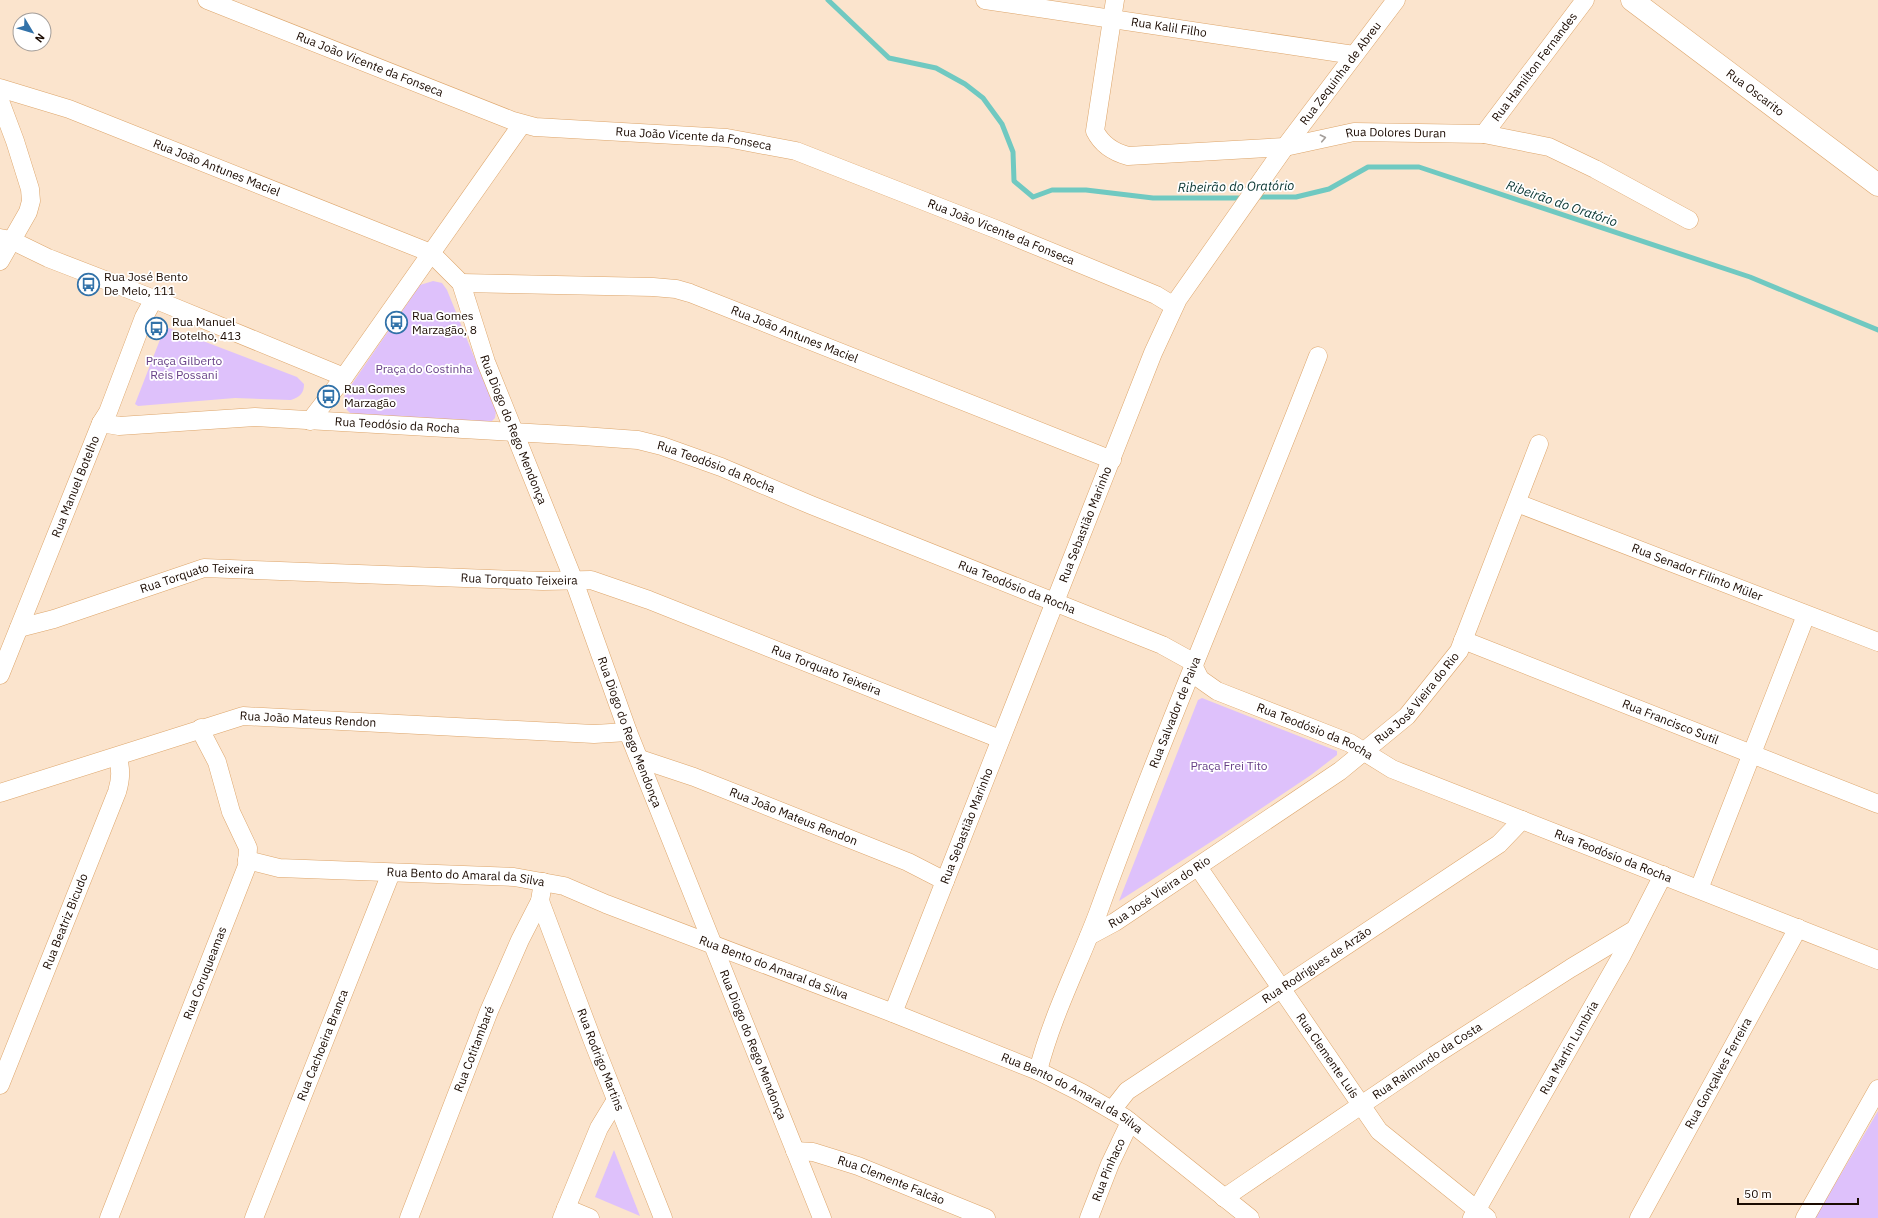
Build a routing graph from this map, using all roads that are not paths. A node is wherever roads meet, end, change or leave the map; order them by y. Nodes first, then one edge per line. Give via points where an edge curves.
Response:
1 (207, 0) edge
2 (984, 0) edge
3 (1115, 0) edge
4 (1396, 0) edge
5 (1585, 0) edge
6 (1632, 0) edge
7 (1112, 19) junction
8 (1354, 55) junction
9 (0, 88) edge
10 (0, 101) edge
11 (522, 124) junction
12 (1484, 134) junction
13 (1285, 147) junction
14 (1878, 185) edge
15 (1689, 220) dead end
16 (5, 239) edge
17 (431, 253) junction
18 (0, 260) edge
19 (461, 283) junction
20 (154, 298) junction
21 (1174, 306) junction
22 (1318, 356) dead end
23 (344, 376) junction
24 (310, 421) junction
25 (101, 423) junction
26 (515, 432) junction
27 (1539, 444) dead end
28 (1112, 460) junction
29 (1517, 502) junction
30 (574, 581) junction
31 (1055, 602) junction
32 (1806, 615) junction
33 (19, 628) junction
34 (1463, 640) junction
35 (1878, 642) edge
36 (1193, 666) junction
37 (0, 675) edge
38 (201, 728) junction
39 (628, 732) junction
40 (1000, 739) junction
41 (1363, 752) junction
42 (1751, 754) junction
43 (118, 757) junction
44 (640, 759) junction
45 (0, 793) edge
46 (1878, 804) edge
47 (1522, 820) junction
48 (248, 860) junction
49 (1198, 867) junction
50 (391, 873) junction
51 (1663, 875) junction
52 (945, 881) junction
53 (543, 882) junction
54 (1699, 889) junction
55 (540, 901) junction
56 (1798, 928) junction
57 (1634, 930) junction
58 (1089, 936) junction
59 (712, 944) junction
60 (1878, 960) edge
61 (1282, 989) junction
62 (893, 1013) junction
63 (1038, 1071) junction
64 (0, 1085) edge
65 (1878, 1089) edge
66 (616, 1100) junction
67 (1362, 1106) junction
68 (1112, 1110) junction
69 (1130, 1122) junction
70 (795, 1151) junction
71 (1224, 1198) junction
72 (564, 1213) edge
73 (1479, 1216) edge
74 (109, 1218) edge
75 (254, 1218) edge
76 (408, 1218) edge
77 (590, 1218) edge
78 (663, 1218) edge
79 (822, 1218) edge
80 (986, 1218) edge
81 (1089, 1218) edge
82 (1250, 1218) edge
83 (1639, 1218) edge
84 (1805, 1218) edge

1 - 11 street, Rua João Vicente da Fonseca
2 - 7 street, Rua Kalil Filho
3 - 7 street
4 - 8 street, Rua Zequinha de Abreu
5 - 12 street, Rua Hamilton Fernandes
6 - 14 main road, Rua Oscarito
7 - 8 street, Rua Kalil Filho
7 - 13 street, Rua Dolores Duran via 1095,131 1108,148 1128,156
8 - 13 street, Rua Zequinha de Abreu
9 - 17 street, Rua João Antunes Maciel via 69,109
10 - 16 street via 30,189 31,201 28,212
11 - 17 street
11 - 21 street, Rua João Vicente da Fonseca via 535,127 727,138 796,151 998,230 1156,295
13 -> 12 street, Rua Dolores Duran via 1354,132
12 - 15 street, Rua Dolores Duran via 1549,148 1595,169
13 - 21 street, Rua Sebastião Marinho
16 - 18 street
16 - 20 street
17 - 19 street, Rua Diogo do Rego Mendonça
17 - 23 street
19 - 26 street, Rua Diogo do Rego Mendonça via 486,362
19 - 28 street, Rua João Antunes Maciel via 653,286 690,293
20 - 23 street
20 - 25 street, Rua Manuel Botelho via 144,317 108,412
21 - 28 street, Rua Sebastião Marinho
22 - 36 street, Rua Salvador de Paiva
23 - 24 street
24 - 25 street, Rua Teodósio da Rocha via 255,417 126,425
24 - 26 street, Rua Teodósio da Rocha
25 - 33 street, Rua Manuel Botelho
26 - 30 street, Rua Diogo do Rego Mendonça
26 - 31 street, Rua Teodósio da Rocha via 638,440 662,446 721,467
27 - 29 street, Rua José Vieira do Rio
28 - 31 street, Rua Sebastião Marinho
29 - 32 street, Rua Senador Filinto Müler
29 - 34 street, Rua José Vieira do Rio
30 - 33 street, Rua Torquato Teixeira via 204,568 54,619
30 - 39 street, Rua Diogo do Rego Mendonça
30 - 40 street, Rua Torquato Teixeira via 591,580 649,600
31 - 36 street, Rua Teodósio da Rocha via 1162,645 1191,661
31 - 40 street, Rua Sebastião Marinho
32 - 35 street, Rua Senador Filinto Müler
32 - 42 street
33 - 37 street, Rua Manuel Botelho
34 - 41 street, Rua José Vieira do Rio via 1459,651 1407,716
34 - 42 street, Rua Francisco Sutil
36 - 41 street, Rua Teodósio da Rocha via 1200,679 1217,691 1322,731 1350,743
36 - 58 street, Rua Salvador de Paiva
38 - 39 street, Rua João Mateus Rendon via 243,716 256,715 594,734
38 - 43 street, Rua João Mateus Rendon
38 - 48 street, Rua Coruqueamas via 217,762 231,812 248,848
39 - 44 street, Rua Diogo do Rego Mendonça
40 - 52 street, Rua Sebastião Marinho
41 - 47 street, Rua Teodósio da Rocha via 1392,769
41 - 49 street, Rua José Vieira do Rio via 1340,771
42 - 46 street, Rua Francisco Sutil
42 - 54 street
43 - 45 street, Rua João Mateus Rendon
43 - 64 street, Rua Beatriz Bicudo via 121,780 117,792
44 - 52 street, Rua João Mateus Rendon via 694,777 908,862
44 - 59 street, Rua Diogo do Rego Mendonça
47 - 51 street, Rua Teodósio da Rocha
47 - 61 street, Rua Rodrigues de Arzão via 1499,844
48 - 50 street, Rua Bento do Amaral da Silva via 279,868
48 - 74 street, Rua Coruqueamas
49 - 58 street, Rua José Vieira do Rio via 1115,922
49 - 61 street, Rua Clemente Luís
50 - 53 street, Rua Bento do Amaral da Silva via 514,877
50 - 75 street, Rua Cachoeira Branca
51 - 54 street, Rua Teodósio da Rocha
51 - 57 street, Rua Martin Lumbria
52 - 62 street, Rua Sebastião Marinho
53 - 55 street, Rua Cotitambaré
53 - 59 street, Rua Bento do Amaral da Silva via 564,886
54 - 56 street, Rua Teodósio da Rocha
55 - 66 street, Rua Rodrigo Martins
55 - 76 street, Rua Cotitambaré via 489,1011
56 - 60 street, Rua Teodósio da Rocha
56 - 83 street, Rua Gonçalves Ferreira
57 - 67 street, Rua Raimundo da Costa via 1441,1051
57 - 73 street, Rua Martin Lumbria
58 - 63 street, Rua Salvador de Paiva via 1044,1046
59 - 62 street, Rua Bento do Amaral da Silva
59 - 70 street, Rua Diogo do Rego Mendonça
61 - 67 street, Rua Clemente Luís
61 - 68 street, Rua Rodrigues de Arzão via 1127,1091
62 - 63 street, Rua Bento do Amaral da Silva
63 - 68 street, Rua Bento do Amaral da Silva
65 - 84 street
66 - 72 street via 599,1128
66 - 78 street, Rua Rodrigo Martins
67 - 71 street, Rua Raimundo da Costa
67 - 73 street, Rua Clemente Luís via 1378,1131
68 - 69 street, Rua Bento do Amaral da Silva
69 - 71 street, Rua Bento do Amaral da Silva
69 - 81 street, Rua Pinhaco
70 - 79 street, Rua Diogo do Rego Mendonça
70 - 80 street, Rua Clemente Falcão via 813,1152 858,1166
71 - 82 street, Rua Bento do Amaral da Silva
72 - 77 street

